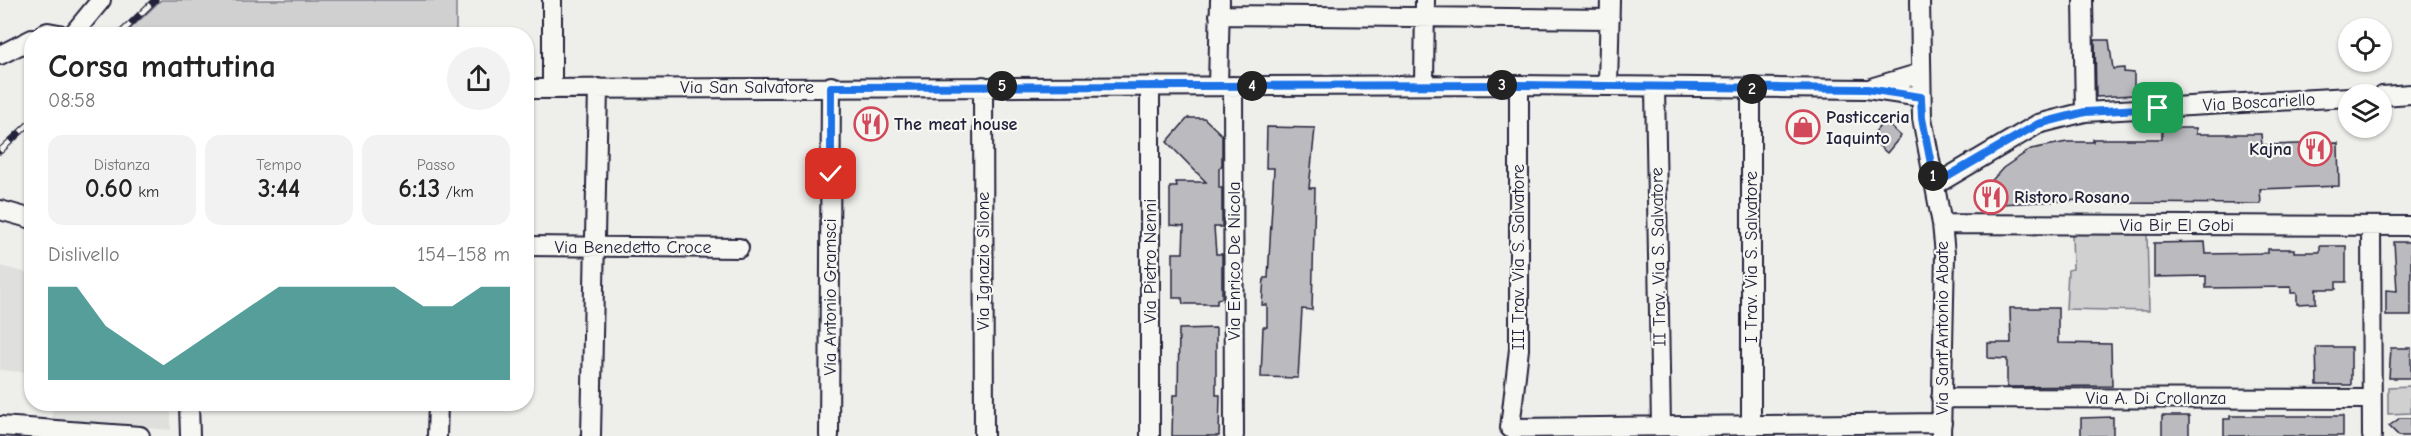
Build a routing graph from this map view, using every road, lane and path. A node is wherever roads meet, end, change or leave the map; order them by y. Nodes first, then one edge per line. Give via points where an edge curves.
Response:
1 (101, 0) edge
2 (552, 0) edge
3 (1610, 0) edge
4 (1920, 0) edge
5 (2084, 0) edge
6 (1220, 7) edge
7 (1425, 8) edge
8 (1610, 19) junction
9 (79, 27) edge
10 (24, 43) edge
11 (0, 55) edge
12 (1921, 74) junction
13 (1424, 85) junction
14 (1519, 85) junction
15 (1150, 86) junction
16 (1226, 86) junction
17 (1608, 86) junction
18 (831, 87) junction
19 (982, 87) junction
20 (1655, 87) junction
21 (598, 88) junction
22 (534, 89) edge
23 (552, 89) junction
24 (1751, 89) junction
25 (1867, 89) junction
26 (2411, 94) edge
27 (2392, 95) edge
28 (1921, 97) junction
29 (2338, 98) edge
30 (2085, 112) junction
31 (1935, 184) junction
32 (0, 210) edge
33 (24, 217) edge
34 (1942, 224) junction
35 (2371, 226) junction
36 (2411, 226) edge
37 (534, 246) edge
38 (594, 247) junction
39 (739, 248) dead end
40 (1941, 398) junction
41 (2371, 399) junction
42 (189, 411) edge
43 (438, 411) edge
44 (1751, 425) junction
45 (0, 426) edge
46 (1661, 426) junction
47 (1941, 430) edge
48 (1591, 432) edge
49 (140, 436) edge
50 (190, 436) edge
51 (437, 436) edge
52 (591, 436) edge
53 (829, 436) edge
54 (984, 436) edge
55 (1150, 436) edge
56 (1234, 436) edge
57 (2372, 436) edge

1 - 9 street
2 - 23 street
3 - 8 street
4 - 12 street, Via Sant'Antonio Abate
5 - 30 street
6 - 7 street
6 - 16 street, Via Enrico De Nicola
7 - 8 street
7 - 13 street
8 - 17 street
10 - 11 street
12 - 25 street, Via San Salvatore
12 - 28 street, Via Sant'Antonio Abate
13 - 14 street, Via San Salvatore
13 - 16 street, Via San Salvatore
14 - 17 street, Via San Salvatore
14 - 48 street, III Trav. Via S. Salvatore via 1519,349 1510,428
15 - 16 street, Via San Salvatore
15 - 19 street, Via San Salvatore
15 - 55 street, Via Pietro Nenni
16 - 56 street, Via Enrico De Nicola
17 - 20 street, Via San Salvatore
18 - 19 street, Via San Salvatore
18 - 21 street, Via San Salvatore
18 - 53 street, Via Antonio Gramsci
19 - 54 street, Via Ignazio Silone
20 - 24 street, Via San Salvatore
20 - 46 street, II Trav. Via S. Salvatore
21 - 23 street, Via San Salvatore
21 - 38 street
22 - 23 street, Via San Salvatore
24 - 25 street, Via San Salvatore
24 - 44 street, I Trav. Via S. Salvatore
25 - 28 street, Via San Salvatore
26 - 27 street
28 - 31 street, Via Sant'Antonio Abate
29 - 30 street, Via Boscariello
30 - 31 street, Via Boscariello via 2038,124
31 - 34 street, Via Sant'Antonio Abate
32 - 33 street
34 - 35 street, Via Bir El Gobi
34 - 40 street, Via Sant'Antonio Abate via 1945,254
35 - 36 street, Via Bir El Gobi
35 - 41 street
37 - 38 street, Via Benedetto Croce
38 - 39 street, Via Benedetto Croce
38 - 52 street
40 - 41 street, Via A. Di Crollanza
40 - 47 street, Via Sant'Antonio Abate
41 - 57 street
42 - 50 street
43 - 51 street
44 - 46 street
44 - 47 street
45 - 49 street
46 - 48 street

